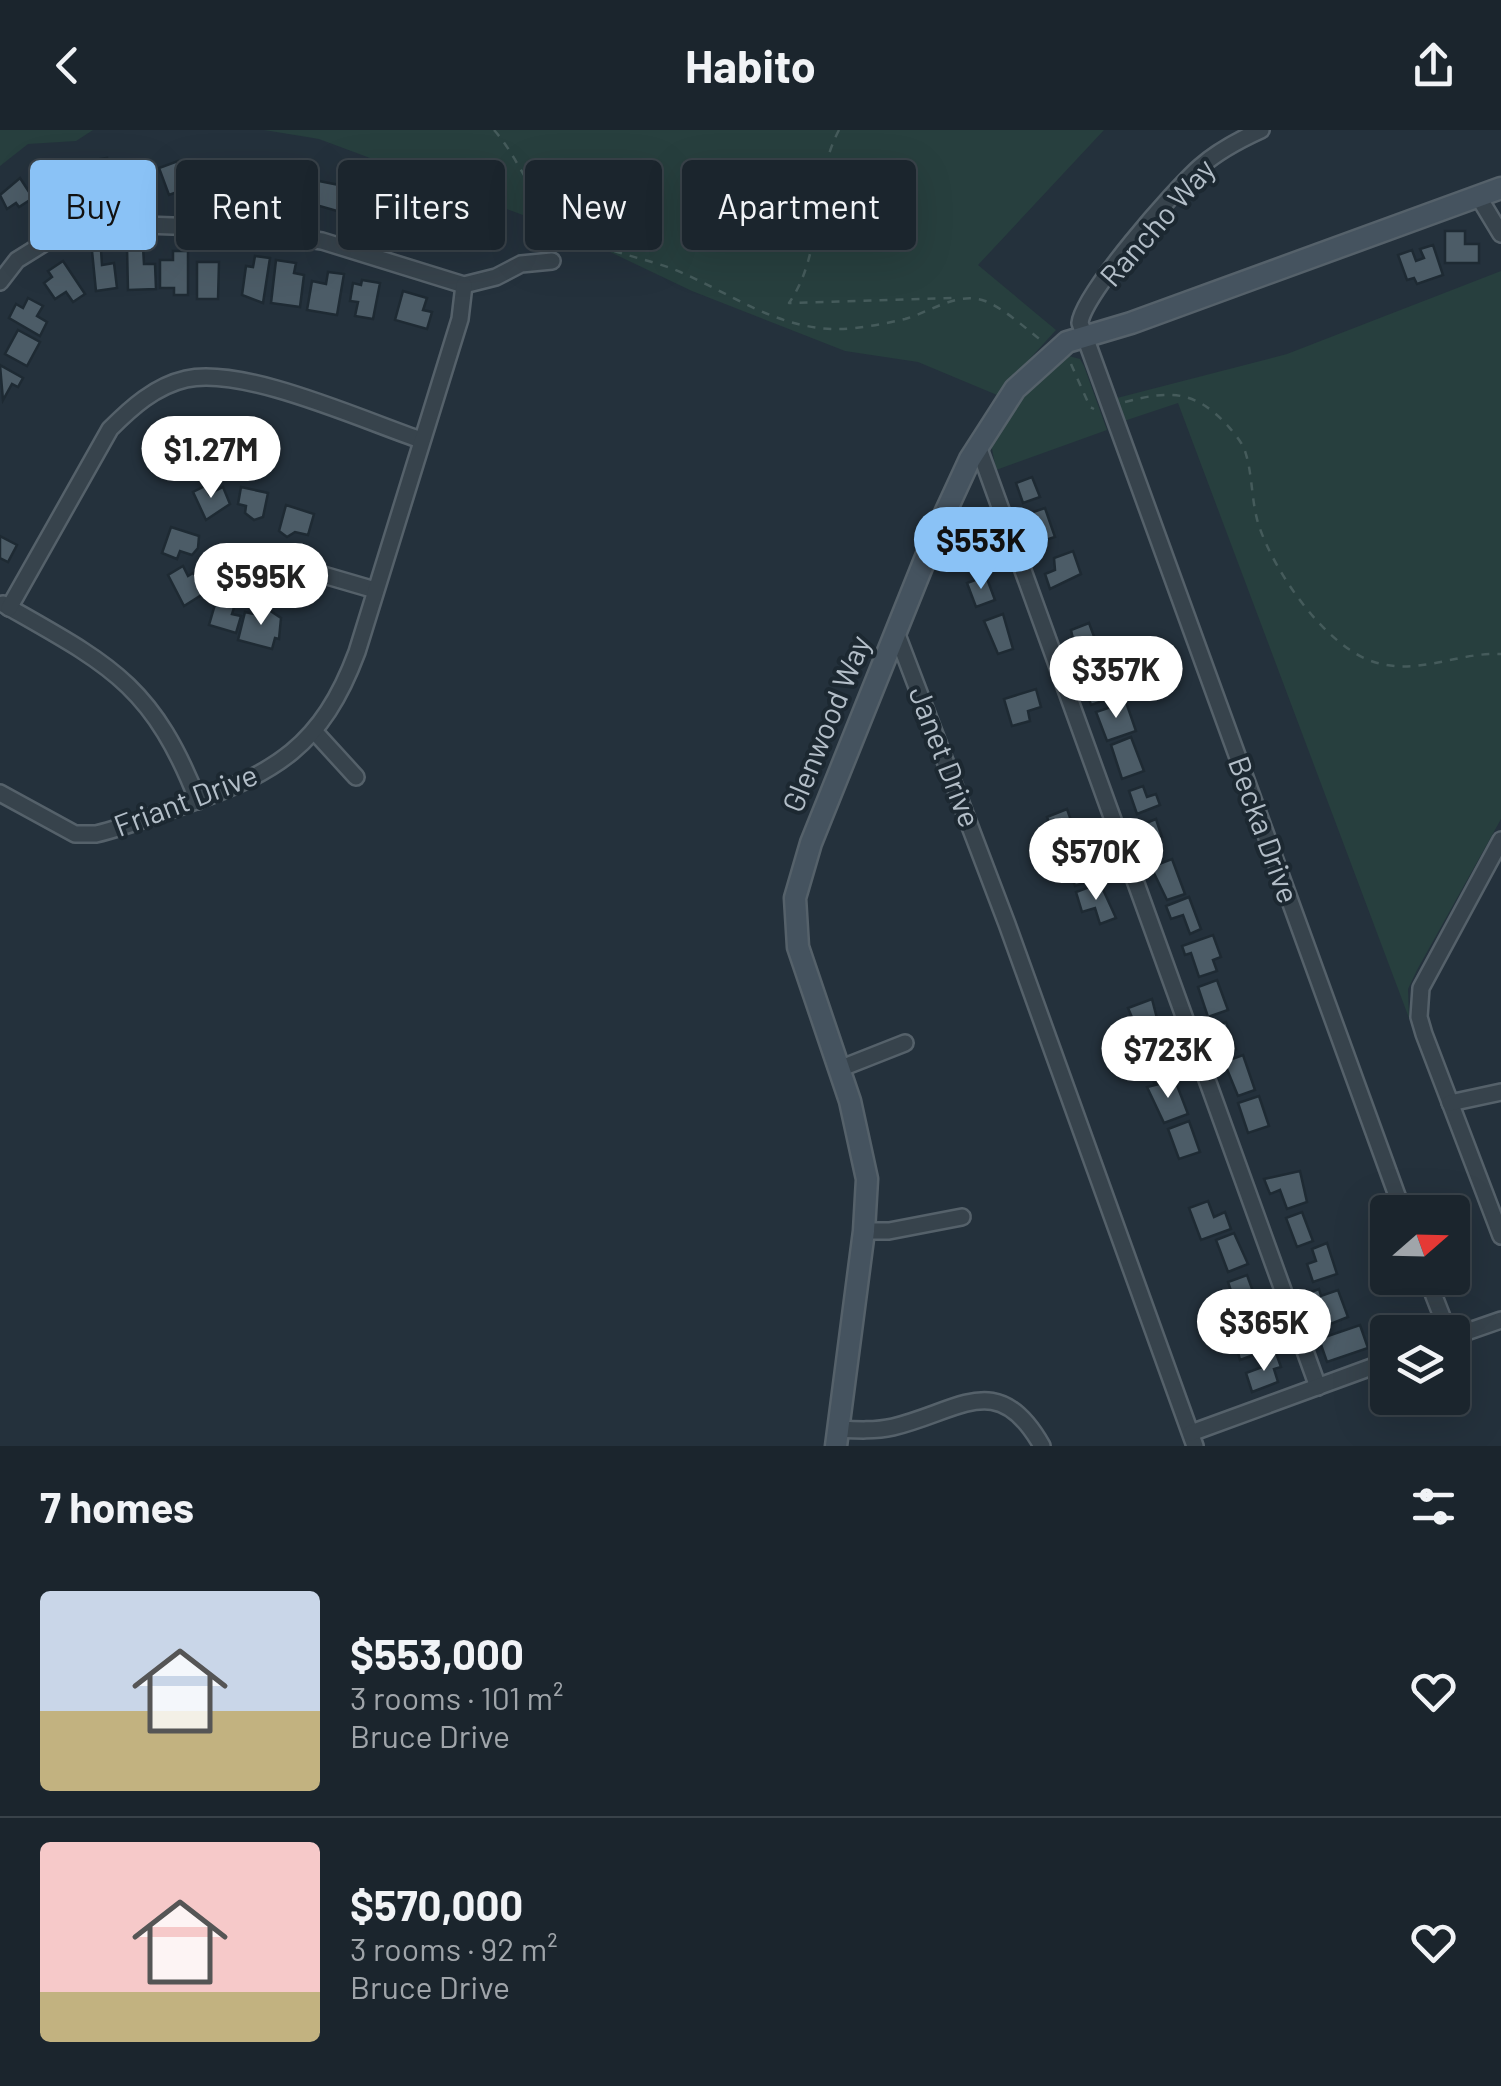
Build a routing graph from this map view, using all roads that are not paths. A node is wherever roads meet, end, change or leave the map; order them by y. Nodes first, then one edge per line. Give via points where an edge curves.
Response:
1 (1261, 130) edge
2 (1501, 188) edge
3 (1478, 196) junction
4 (1501, 234) edge
5 (548, 261) road end
6 (0, 282) edge
7 (464, 284) junction
8 (1082, 336) junction
9 (422, 440) junction
10 (978, 446) junction
11 (242, 555) dead end
12 (375, 590) junction
13 (4, 605) edge
14 (896, 632) junction
15 (314, 731) junction
16 (356, 777) dead end
17 (0, 794) edge
18 (198, 800) junction
19 (1501, 842) edge
20 (905, 1043) dead end
21 (839, 1069) junction
22 (1501, 1092) edge
23 (1450, 1102) junction
24 (1397, 1195) edge
25 (962, 1217) dead end
26 (864, 1232) junction
27 (1501, 1236) edge
28 (1501, 1320) edge
29 (1470, 1329) edge
30 (1370, 1367) edge
31 (1318, 1386) junction
32 (837, 1438) edge
33 (1193, 1440) edge
34 (1042, 1446) edge

1 - 8 street, Rancho Way via 1199,168 1158,213 1084,309
2 - 3 street, Glenwood Way
3 - 4 street
3 - 8 street, Glenwood Way
5 - 7 street
6 - 7 street via 17,260 62,232 156,223 322,242
7 - 9 street, Friant Drive via 460,319
8 - 10 street, Glenwood Way via 1054,350 1015,390
8 - 24 street, Becka Drive
9 - 12 street, Friant Drive
9 - 13 street via 254,383 186,379 131,407 110,429
10 - 14 street, Glenwood Way
10 - 31 street
11 - 12 street
12 - 15 street, Friant Drive via 344,687
13 - 18 street via 90,654 151,707
14 - 21 street, Glenwood Way via 795,898 798,948
14 - 33 street, Janet Drive
15 - 16 street
15 - 18 street, Friant Drive via 260,776
17 - 18 street, Friant Drive via 74,834 111,830
19 - 23 street via 1421,988 1419,1018
20 - 21 street
21 - 26 street, Glenwood Way via 864,1156
22 - 23 street
23 - 27 street
25 - 26 street
26 - 32 street, Glenwood Way
28 - 29 street
30 - 31 street
31 - 33 street
32 - 34 street via 982,1400 1026,1416

